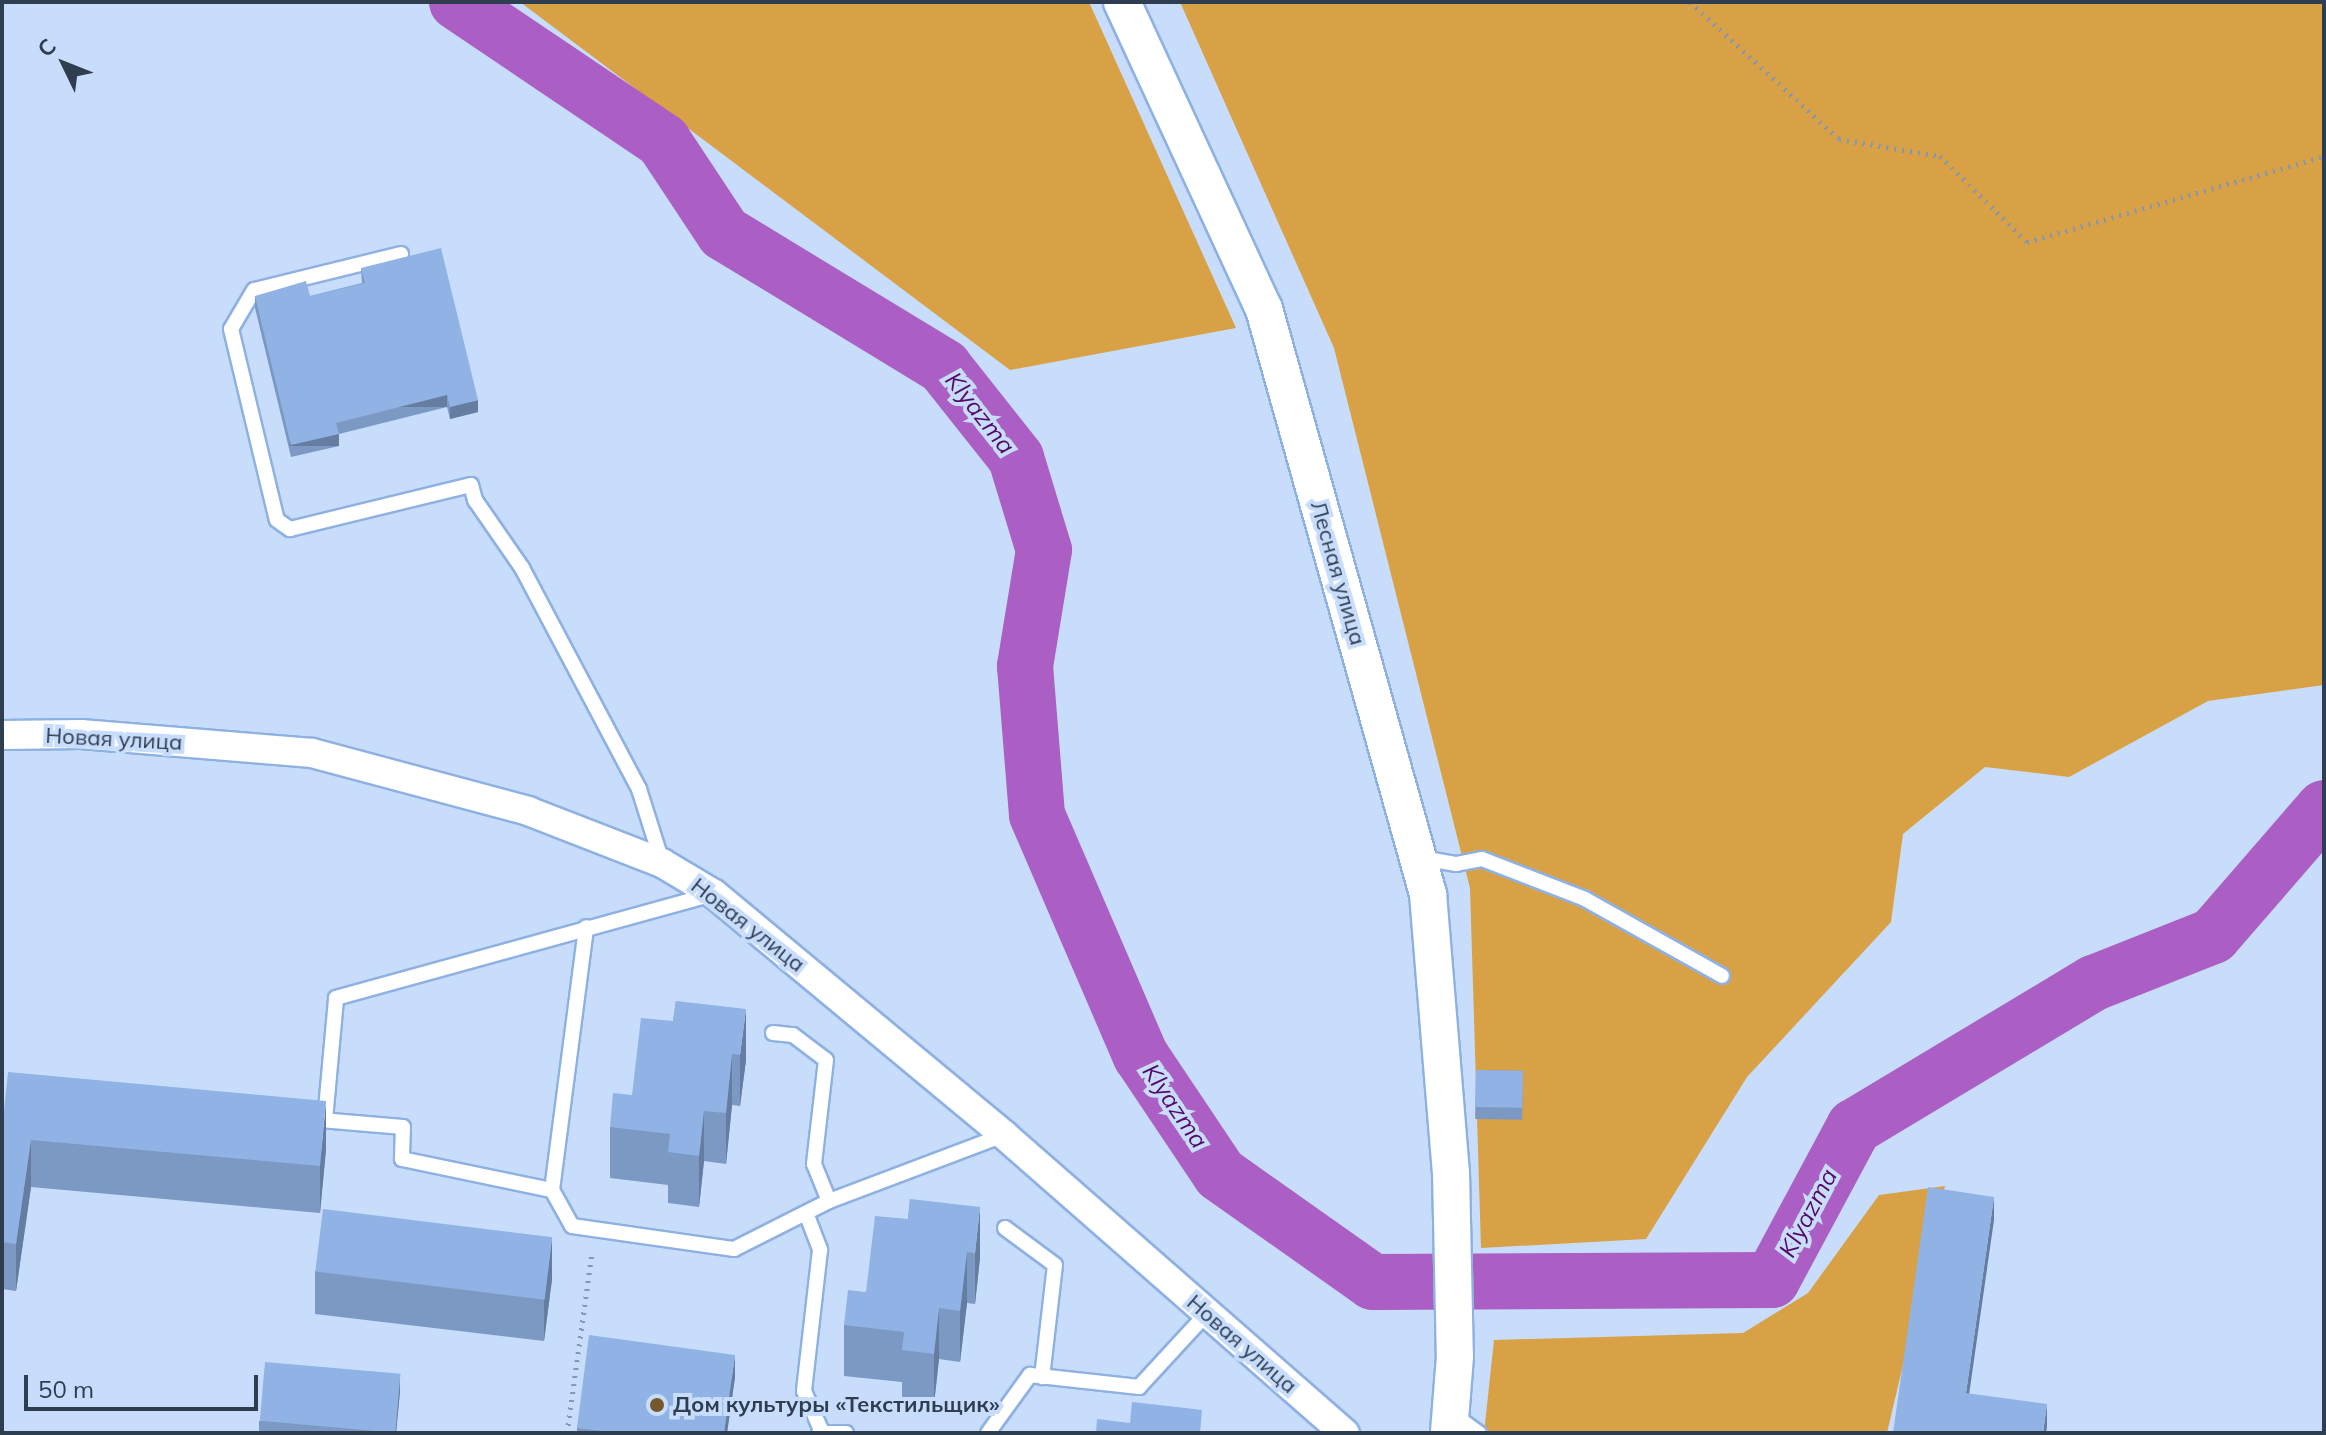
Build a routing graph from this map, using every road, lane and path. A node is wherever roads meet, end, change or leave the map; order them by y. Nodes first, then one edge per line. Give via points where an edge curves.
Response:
1 (1122, 2) edge
2 (1690, 2) edge
3 (2324, 156) edge
4 (401, 254) edge
5 (2, 735) edge
6 (1417, 857) junction
7 (662, 863) junction
8 (714, 894) junction
9 (586, 927) junction
10 (1722, 976) dead end
11 (773, 1033) dead end
12 (295, 1118) edge
13 (325, 1120) junction
14 (1004, 1135) junction
15 (552, 1190) junction
16 (829, 1201) junction
17 (806, 1213) junction
18 (1005, 1228) dead end
19 (595, 1230) junction
20 (1207, 1313) junction
21 (1042, 1377) junction
22 (1459, 1426) edge
23 (993, 1431) edge
24 (820, 1432) edge
25 (567, 1433) edge
26 (846, 1433) edge
27 (1345, 1433) edge

1 - 6 street, Лесная улица via 1264,309
2 - 3 path via 1839,139 1940,156 2027,242
4 - 7 lane via 254,290 231,329 277,520 290,529 471,485 475,500 522,568 639,789
5 - 7 street, Новая улица via 81,734 312,753 528,811
6 - 10 lane via 1456,864 1482,859 1585,899
6 - 22 street, Лесная улица via 1428,894 1451,1172
7 - 8 street, Новая улица
8 - 9 lane
8 - 14 street, Новая улица
9 - 13 lane via 336,998
9 - 15 lane
11 - 16 lane via 793,1035 826,1060 814,1164
12 - 13 lane
13 - 15 lane via 403,1127 402,1159
14 - 16 lane
14 - 20 street, Новая улица
15 - 19 lane via 572,1226
16 - 17 lane
17 - 19 lane via 734,1249
17 - 24 lane via 820,1250 804,1391
18 - 21 lane via 1055,1265
19 - 25 path
20 - 21 lane via 1139,1387
20 - 27 street, Новая улица
21 - 23 lane via 1030,1375
24 - 26 lane

